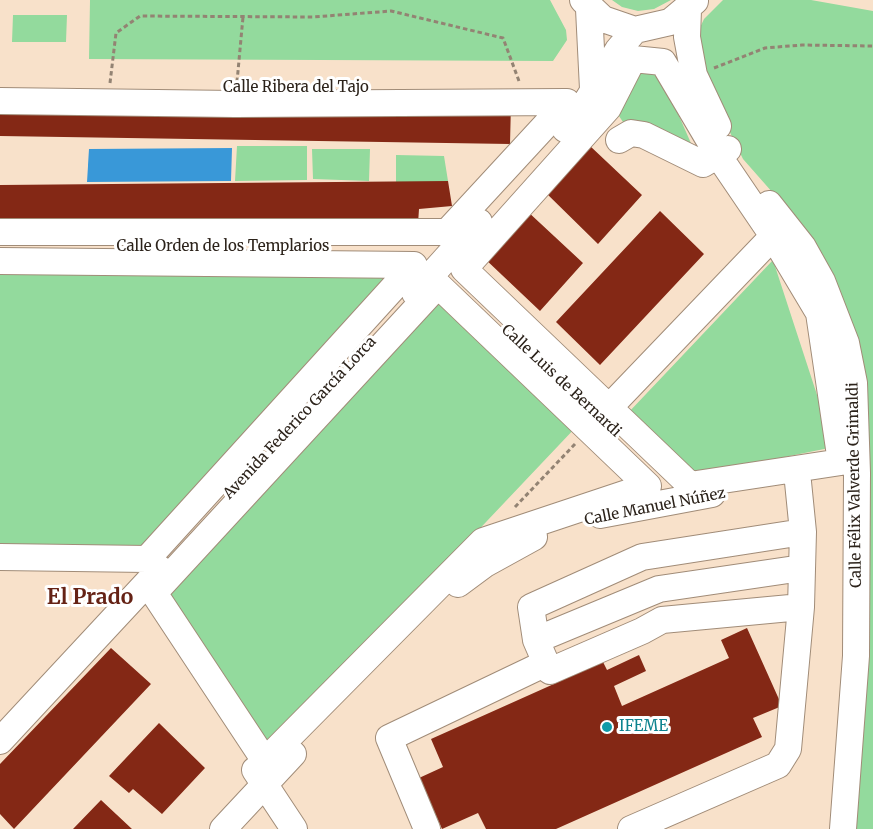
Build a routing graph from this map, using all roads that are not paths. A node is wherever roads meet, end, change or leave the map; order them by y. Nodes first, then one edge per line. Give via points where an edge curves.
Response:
1 (586, 4) edge
2 (692, 5) edge
3 (643, 29) junction
4 (686, 81) junction
5 (0, 85) edge
6 (600, 99) junction
7 (0, 101) edge
8 (723, 152) junction
9 (779, 230) junction
10 (0, 232) edge
11 (0, 246) edge
12 (0, 261) edge
13 (438, 267) junction
14 (599, 418) junction
15 (857, 473) junction
16 (798, 482) junction
17 (676, 499) junction
18 (803, 532) junction
19 (0, 558) edge
20 (0, 568) edge
21 (802, 568) junction
22 (139, 591) junction
23 (801, 607) junction
24 (541, 651) junction
25 (0, 741) edge
26 (265, 784) junction
27 (223, 829) edge
28 (294, 829) edge
29 (427, 829) edge
30 (632, 829) edge
31 (843, 829) edge

1 - 3 street via 603,20
1 - 6 street
2 - 3 street via 670,22
2 - 4 street, Calle Félix Valverde Grimaldi
3 - 4 street, Calle Félix Valverde Grimaldi
3 - 6 street, Avenida Federico García Lorca via 618,50
4 - 6 street via 663,62 633,59
4 - 8 street, Calle Félix Valverde Grimaldi
5 - 6 street, Calle Ribera del Tajo via 522,90
6 - 8 street via 621,130 612,148 631,133 644,135 702,164
6 - 13 street, Avenida Federico García Lorca via 579,114
6 - 14 street via 464,269
7 - 10 street via 567,102 447,232
8 - 9 street, Calle Félix Valverde Grimaldi via 744,173
9 - 14 street
9 - 14 street via 819,312 841,462 690,485
9 - 15 street, Calle Félix Valverde Grimaldi via 803,247 822,281 846,343 854,383
11 - 13 street, Calle Orden de los Templarios via 420,249
12 - 19 street via 414,265 147,559
13 - 14 street, Calle Luis de Bernardi
13 - 22 street, Avenida Federico García Lorca
14 - 14 street via 438,285 154,593 265,762 483,541 648,486
14 - 17 street, Calle Luis de Bernardi via 666,480
15 - 16 street, Calle Manuel Núñez
15 - 31 street, Calle Félix Valverde Grimaldi via 856,656
16 - 17 street, Calle Manuel Núñez
16 - 18 street
17 - 26 street, Calle Manuel Núñez via 563,526 526,540 485,564 419,618
18 - 21 street
18 - 24 street via 642,557 531,607
20 - 22 street via 123,570
21 - 23 street
21 - 24 street via 659,589
22 - 25 street, Avenida Federico García Lorca
22 - 26 street
23 - 24 street via 662,620 550,670
23 - 30 street via 788,749 778,765
24 - 29 street via 389,738
26 - 27 street, Calle Manuel Núñez
26 - 28 street

